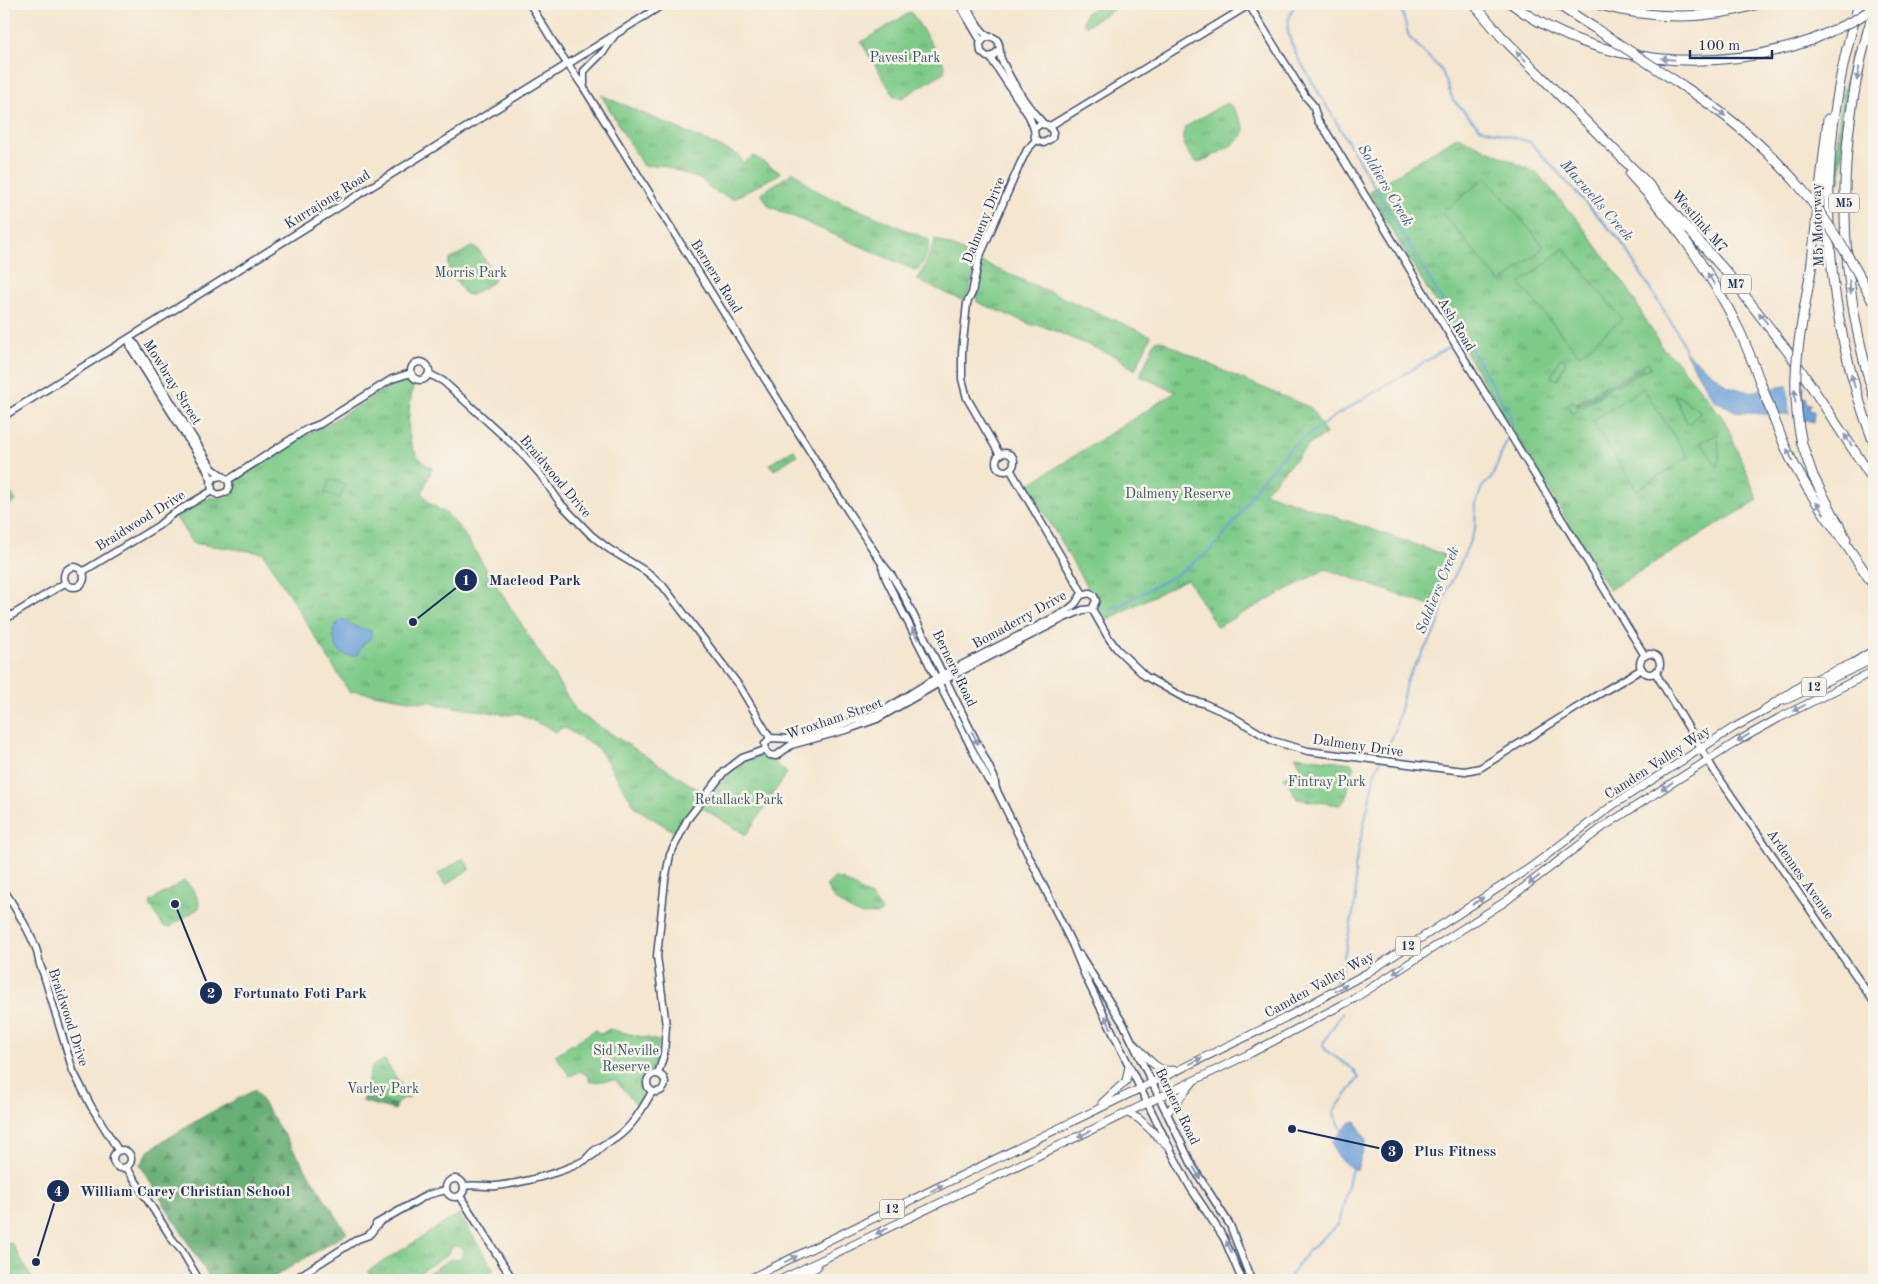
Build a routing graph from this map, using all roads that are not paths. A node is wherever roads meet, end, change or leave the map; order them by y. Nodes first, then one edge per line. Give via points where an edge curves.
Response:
1 (530, 4) edge
2 (664, 4) edge
3 (959, 4) edge
4 (965, 4) edge
5 (1474, 4) edge
6 (1512, 4) edge
7 (1558, 4) edge
8 (1596, 4) edge
9 (1758, 4) edge
10 (1859, 4) edge
11 (1874, 9) edge
12 (616, 33) junction
13 (988, 37) junction
14 (981, 42) junction
15 (999, 50) junction
16 (990, 57) junction
17 (567, 64) junction
18 (1838, 83) junction
19 (584, 88) junction
20 (1554, 90) junction
21 (1043, 123) junction
22 (1050, 126) junction
23 (1034, 129) junction
24 (1036, 140) junction
25 (1874, 304) edge
26 (129, 338) junction
27 (411, 373) junction
28 (429, 374) junction
29 (1874, 396) edge
30 (4, 416) edge
31 (1874, 443) edge
32 (1000, 455) junction
33 (1010, 469) junction
34 (222, 476) junction
35 (228, 480) junction
36 (212, 481) junction
37 (1874, 481) edge
38 (212, 491) junction
39 (1847, 544) junction
40 (881, 562) junction
41 (82, 572) junction
42 (65, 583) junction
43 (1874, 586) edge
44 (1081, 596) junction
45 (1092, 609) junction
46 (1084, 610) junction
47 (4, 620) edge
48 (1874, 651) edge
49 (1645, 656) junction
50 (1874, 659) edge
51 (1642, 669) junction
52 (1874, 671) edge
53 (1655, 672) junction
54 (945, 677) junction
55 (938, 681) junction
56 (1765, 710) junction
57 (770, 738) junction
58 (780, 739) junction
59 (1701, 748) junction
60 (765, 750) junction
61 (782, 751) junction
62 (1708, 760) junction
63 (996, 789) junction
64 (4, 890) edge
65 (1073, 946) junction
66 (1874, 1002) edge
67 (1134, 1044) junction
68 (1129, 1066) junction
69 (1179, 1069) junction
70 (658, 1074) junction
71 (1194, 1081) junction
72 (1152, 1082) junction
73 (1140, 1088) junction
74 (652, 1092) junction
75 (1159, 1097) junction
76 (1148, 1103) junction
77 (1128, 1113) junction
78 (1167, 1113) junction
79 (1088, 1114) junction
80 (1169, 1147) junction
81 (118, 1150) junction
82 (126, 1167) junction
83 (464, 1186) junction
84 (446, 1190) junction
85 (460, 1196) junction
86 (846, 1248) junction
87 (199, 1280) edge
88 (293, 1280) edge
89 (513, 1280) edge
90 (747, 1280) edge
91 (780, 1280) edge
92 (802, 1280) edge
93 (1242, 1280) edge
94 (1251, 1280) edge

1 - 17 street, Bernera Road
2 - 12 street, Kurrajong Road
3 - 14 street
4 - 13 street
20 -> 5 highway, Westlink M7 / M7
11 -> 6 highway, bridge via 1789,48 1743,58 1687,61 1657,58 1580,40 1540,22
7 -> 25 highway, bridge via 1735,123 1770,155 1820,211 1842,243
8 - 9 highway via 1637,14 1675,17 1714,14
10 - 18 highway, M5 Motorway / M5
11 -> 29 highway, M5 Motorway / M5 via 1851,105 1844,176 1850,291
12 - 17 street, Kurrajong Road
12 - 19 street via 584,71
13 - 14 street
13 - 15 street via 998,41
14 - 16 street via 981,52
15 - 16 street
15 - 21 street via 1004,65
16 - 23 street via 1029,116
17 - 19 street, Bernera Road
17 - 26 street, Kurrajong Road
31 -> 18 highway, M5 Motorway / M5 via 1855,390 1845,349 1831,264 1829,171
39 -> 18 highway, bridge via 1802,444 1795,382 1829,116
19 - 40 street, Bernera Road
37 -> 20 highway, Westlink M7 / M7 via 1792,357 1728,274 1646,182
39 -> 20 highway via 1818,506 1801,476 1780,434 1739,332 1722,298 1681,234
21 - 22 street
21 - 23 street
22 - 24 street via 1053,135 1050,140
22 - 49 street, Ash Road via 1249,5
23 - 24 street
24 - 32 street, Dalmeny Drive via 1020,164 986,239 966,307 962,352 965,390 970,406
26 - 30 street, Kurrajong Road
26 - 34 street, Mowbray Street via 136,344 212,468
26 - 36 street, Mowbray Street via 131,348
27 - 28 street via 418,380 424,380
27 - 28 street via 411,367 419,362 428,366
27 - 35 street via 392,379
28 - 57 street, Braidwood Drive via 444,381 521,452 590,535 663,586 740,687
32 - 33 street via 996,461 999,468
32 - 33 street via 1006,453 1012,457 1014,464
33 - 44 street
34 - 35 street
34 - 36 street
35 - 38 street via 227,492 221,495
36 - 38 street
38 - 41 street, Braidwood Drive
39 - 43 highway
40 - 54 street, Bernera Road via 907,601
55 -> 40 street, Bernera Road via 886,579
41 - 42 street via 68,569 64,574
41 - 42 street via 84,578 80,586 74,588
42 - 47 street
44 - 45 street via 1090,593 1095,597
44 - 46 street via 1079,605
44 - 54 street, Bomaderry Drive via 1071,608
45 - 46 street
45 - 51 street, Dalmeny Drive via 1108,637 1127,661 1145,676 1182,697 1228,714 1265,737 1308,751 1465,771 1480,768
46 - 54 street, Bomaderry Drive
48 - 56 highway via 1853,664 1802,686
49 - 51 street via 1641,662
49 - 53 street via 1653,654 1659,660 1660,665
50 - 56 main road, Camden Valley Way / 12
51 - 53 street via 1648,673
52 -> 62 main road, Camden Valley Way / 12 via 1770,722
53 - 59 street
54 - 55 street, Wroxham Street
54 -> 63 street, Bernera Road via 994,777
55 - 58 street, Wroxham Street via 874,714 815,734
55 - 61 street, Wroxham Street via 877,719 791,745
55 - 63 street, Bernera Road via 988,780
56 - 59 main road, Camden Valley Way / 12
57 - 58 street
57 - 60 street
58 - 61 street
59 - 62 street
69 -> 59 main road, Camden Valley Way / 12 via 1350,983 1525,871 1613,805
60 - 61 street via 773,756
60 - 70 street via 742,758 724,772 686,820 670,855 657,956 666,1021 665,1045
62 - 66 street, Ardennes Avenue
62 -> 71 main road, Camden Valley Way / 12 via 1603,828 1506,901 1388,978 1302,1027
63 - 65 street, Bernera Road
64 - 81 street, Braidwood Drive via 37,948 73,1071
65 - 67 street, Bernera Road
68 -> 65 street, Bernera Road
67 - 69 main road via 1162,1070
67 - 72 street, Bernera Road
68 - 73 street, Bernera Road
68 - 79 main road via 1126,1081
69 - 72 main road, Camden Valley Way / 12
70 - 74 street via 651,1075 647,1081
70 - 74 street via 664,1078 665,1086 662,1091
71 - 75 main road, Camden Valley Way / 12
71 - 78 main road
72 - 73 main road, Camden Valley Way / 12
72 - 75 street, Bernera Road
73 - 76 street, Bernera Road
73 - 79 main road, Camden Valley Way / 12
74 - 83 street via 631,1124 596,1154 527,1181
75 - 76 main road, Camden Valley Way / 12
75 - 78 street, Bernera Road
76 - 77 main road, Camden Valley Way / 12
76 - 80 street, Bernera Road
77 - 80 main road
77 -> 86 main road, Camden Valley Way / 12
78 -> 94 street, Bernera Road via 1193,1167 1230,1225
90 -> 79 main road, Camden Valley Way / 12
93 -> 80 street, Bernera Road via 1224,1238 1190,1187
81 - 82 street via 126,1150 131,1156
81 - 82 street via 113,1161 119,1168
82 - 87 street
83 - 84 street via 458,1179 452,1180
83 - 85 street
84 - 85 street via 452,1197
84 - 88 street via 427,1195
85 - 89 street
86 - 91 main road, Camden Valley Way / 12
86 - 92 main road via 840,1256 808,1272

